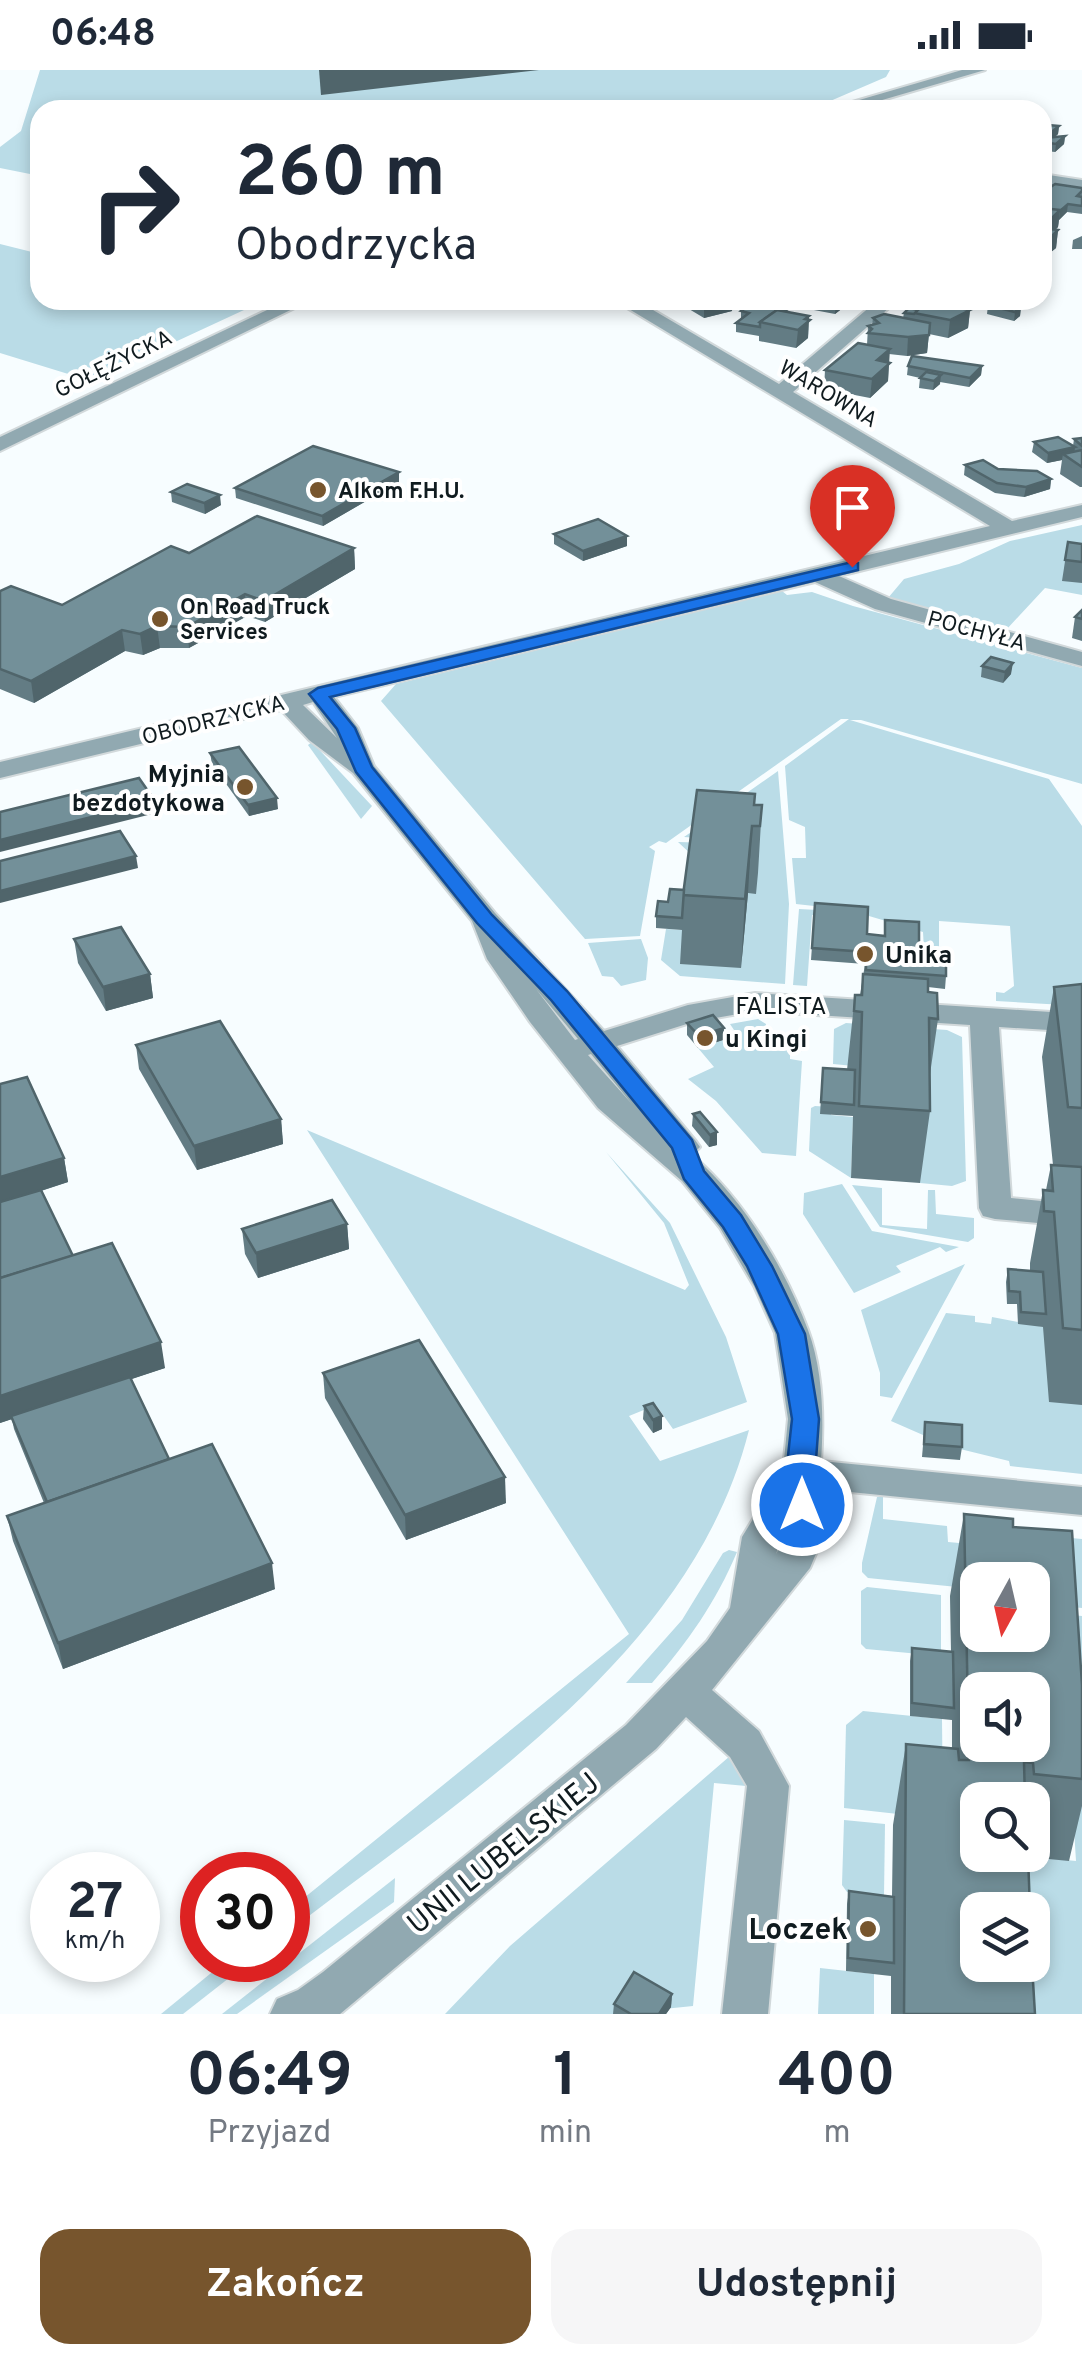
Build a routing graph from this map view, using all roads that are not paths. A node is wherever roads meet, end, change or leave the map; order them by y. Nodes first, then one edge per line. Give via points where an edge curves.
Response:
1 (978, 70) edge
2 (868, 100) edge
3 (1052, 181) edge
4 (1082, 186) edge
5 (281, 310) edge
6 (640, 310) edge
7 (878, 310) edge
8 (780, 392) junction
9 (0, 445) edge
10 (1082, 512) edge
11 (1010, 529) junction
12 (818, 575) junction
13 (1082, 658) edge
14 (318, 694) junction
15 (287, 702) junction
16 (362, 768) junction
17 (0, 770) edge
18 (485, 919) junction
19 (984, 1016) junction
20 (1082, 1023) edge
21 (591, 1045) junction
22 (693, 1174) junction
23 (1082, 1216) edge
24 (800, 1474) junction
25 (1082, 1502) edge
26 (686, 1693) junction
27 (306, 2011) edge
28 (745, 2014) edge

1 - 2 street
3 - 4 street
5 - 9 street, GOŁĘŻYCKA
6 - 8 street, WAROWNA
7 - 8 street
8 - 11 street, WAROWNA
10 - 11 street, OBODRZYCKA
11 - 12 street, OBODRZYCKA
12 - 13 street, POCHYŁA via 883,604
12 - 14 street, OBODRZYCKA
14 - 15 street, OBODRZYCKA
14 - 16 street, UNII LUBELSKIEJ via 346,728
15 - 16 street, UNII LUBELSKIEJ
15 - 17 street, OBODRZYCKA
16 - 18 street, UNII LUBELSKIEJ
18 - 21 street, UNII LUBELSKIEJ via 559,996
18 - 22 street, UNII LUBELSKIEJ via 500,959 568,1052 609,1100
19 - 20 street, FALISTA
19 - 21 street, FALISTA via 756,1002 688,1014
19 - 23 street via 995,1208
21 - 22 street, UNII LUBELSKIEJ via 684,1146
22 - 24 street, UNII LUBELSKIEJ via 732,1221 792,1334 806,1419
24 - 25 street
24 - 26 street, UNII LUBELSKIEJ via 804,1536 796,1557
26 - 27 street, UNII LUBELSKIEJ via 592,1780
26 - 28 street via 736,1733 758,1758 768,1786

